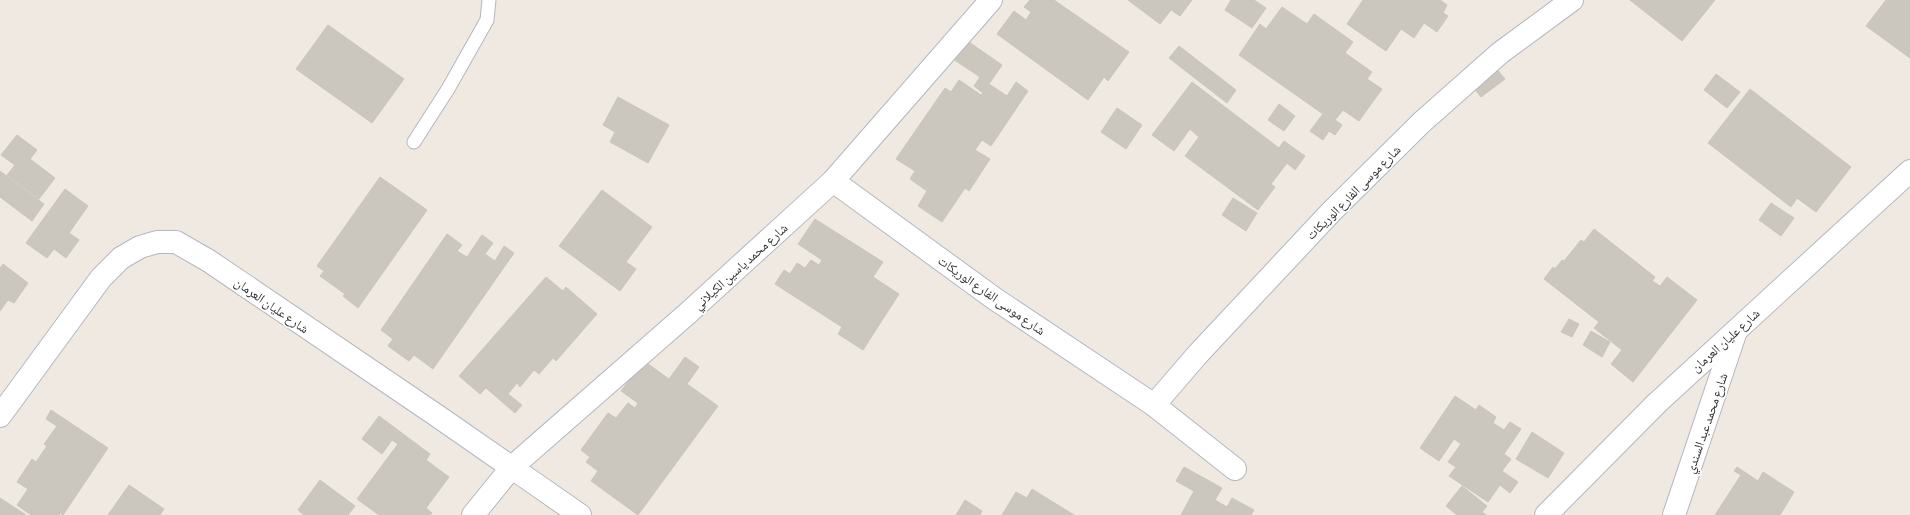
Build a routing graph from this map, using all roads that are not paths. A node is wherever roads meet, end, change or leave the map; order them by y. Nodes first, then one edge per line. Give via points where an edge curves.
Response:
1 (489, 0) edge
2 (991, 0) edge
3 (1572, 0) edge
4 (414, 142) dead end
5 (1910, 171) edge
6 (833, 181) junction
7 (1736, 330) junction
8 (1154, 405) junction
9 (0, 416) edge
10 (512, 467) junction
11 (1234, 469) dead end
12 (473, 515) edge
13 (580, 515) edge
14 (1546, 515) edge
15 (1674, 515) edge

1 - 4 lane via 487,20
2 - 6 street, شارع محمد ياسين الكيلاني
3 - 8 street, شارع موسى الفارع الوريكات via 1500,53 1422,122 1331,212 1198,354
5 - 7 street, شارع عليان العرمان
6 - 8 street, شارع موسى الفارع الوريكات via 995,299
6 - 10 street, شارع محمد ياسين الكيلاني via 687,314
7 - 14 street, شارع عليان العرمان via 1657,402
7 - 15 street, شارع محمد عبد السندي
8 - 11 street, شارع موسى الفارع الوريكات
9 - 10 street, شارع عليان العرمان via 101,278 121,258 140,247 157,242 176,242 209,261
10 - 12 street, شارع محمد ياسين الكيلاني
10 - 13 street, شارع عليان العرمان

